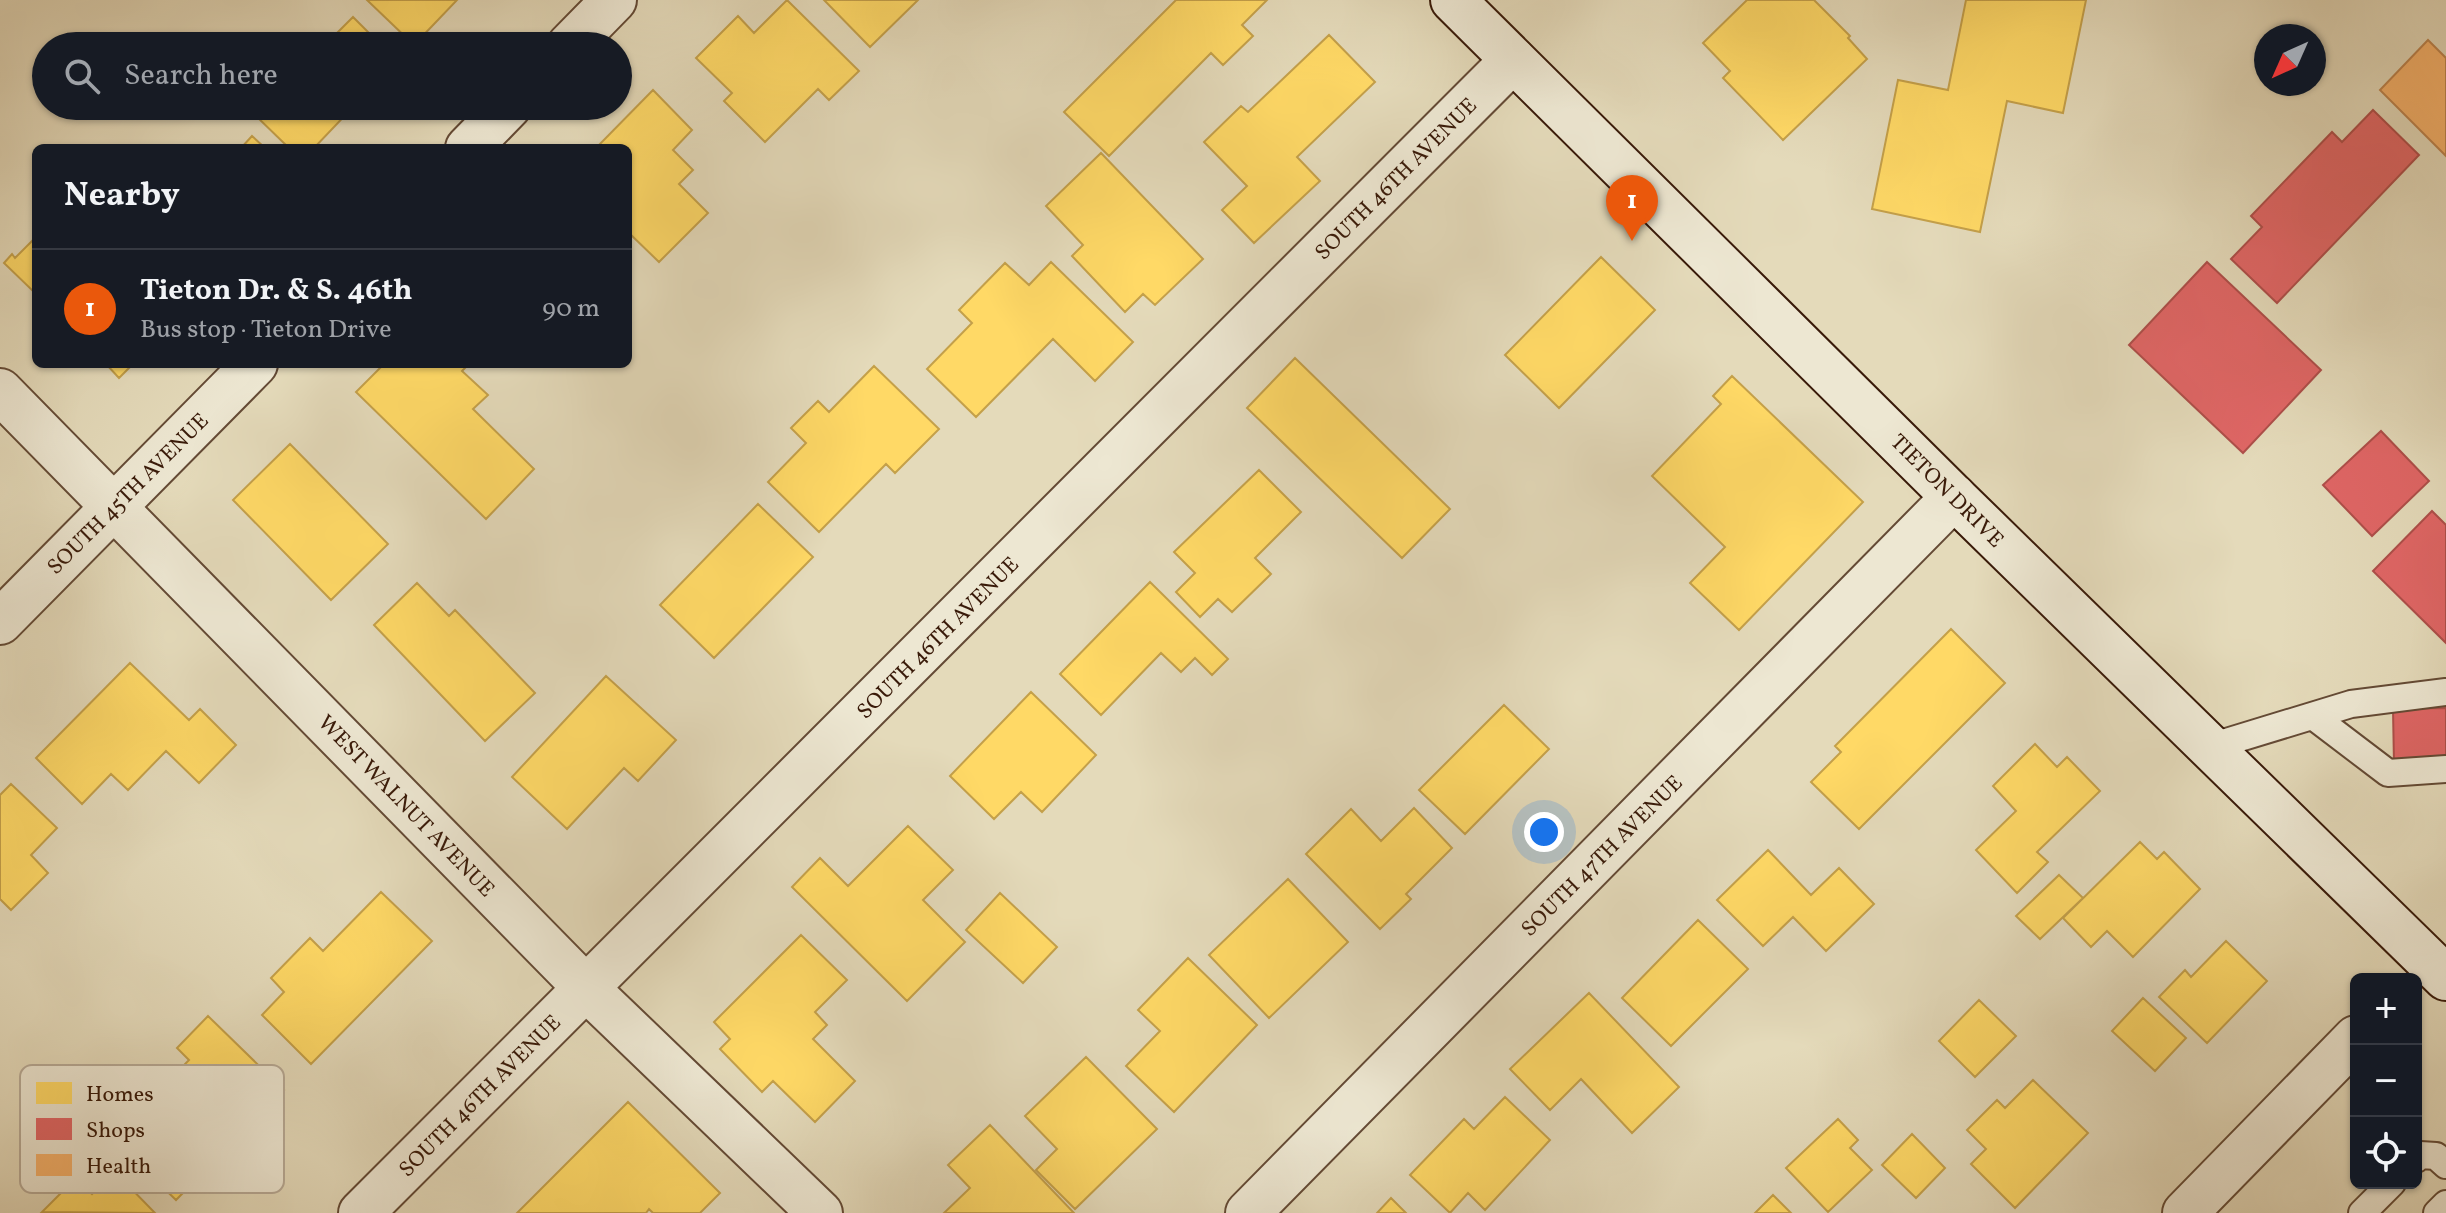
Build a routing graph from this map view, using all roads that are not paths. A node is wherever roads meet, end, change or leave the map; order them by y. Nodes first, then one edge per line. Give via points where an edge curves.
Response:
1 (614, 0) edge
2 (1464, 4) edge
3 (583, 32) edge
4 (1513, 60) junction
5 (495, 120) edge
6 (472, 144) edge
7 (251, 368) edge
8 (0, 391) edge
9 (1954, 497) junction
10 (115, 506) junction
11 (0, 622) edge
12 (2446, 692) edge
13 (2313, 716) junction
14 (2210, 747) junction
15 (2446, 769) edge
16 (2434, 966) edge
17 (587, 989) junction
18 (2350, 1044) edge
19 (2422, 1155) edge
20 (2446, 1165) edge
21 (2386, 1189) edge
22 (2446, 1204) edge
23 (361, 1213) edge
24 (820, 1213) edge
25 (1248, 1213) edge
26 (2185, 1213) edge
27 (2362, 1213) edge
28 (2437, 1213) edge

1 - 3 street
2 - 4 street, TIETON DRIVE
4 - 9 street, TIETON DRIVE
4 - 17 street, SOUTH 46TH AVENUE
5 - 6 street
7 - 10 street, SOUTH 45TH AVENUE
8 - 10 street, WEST WALNUT AVENUE
9 - 14 street, TIETON DRIVE
9 - 25 street, SOUTH 47TH AVENUE
10 - 11 street, SOUTH 45TH AVENUE
10 - 17 street, WEST WALNUT AVENUE
12 - 13 lane via 2351,704
13 - 14 lane
13 - 15 lane via 2388,773
14 - 16 street, TIETON DRIVE
17 - 23 street, SOUTH 46TH AVENUE
17 - 24 street, WEST WALNUT AVENUE
18 - 26 street
19 - 20 lane via 2436,1156
21 - 27 lane
22 - 28 lane

